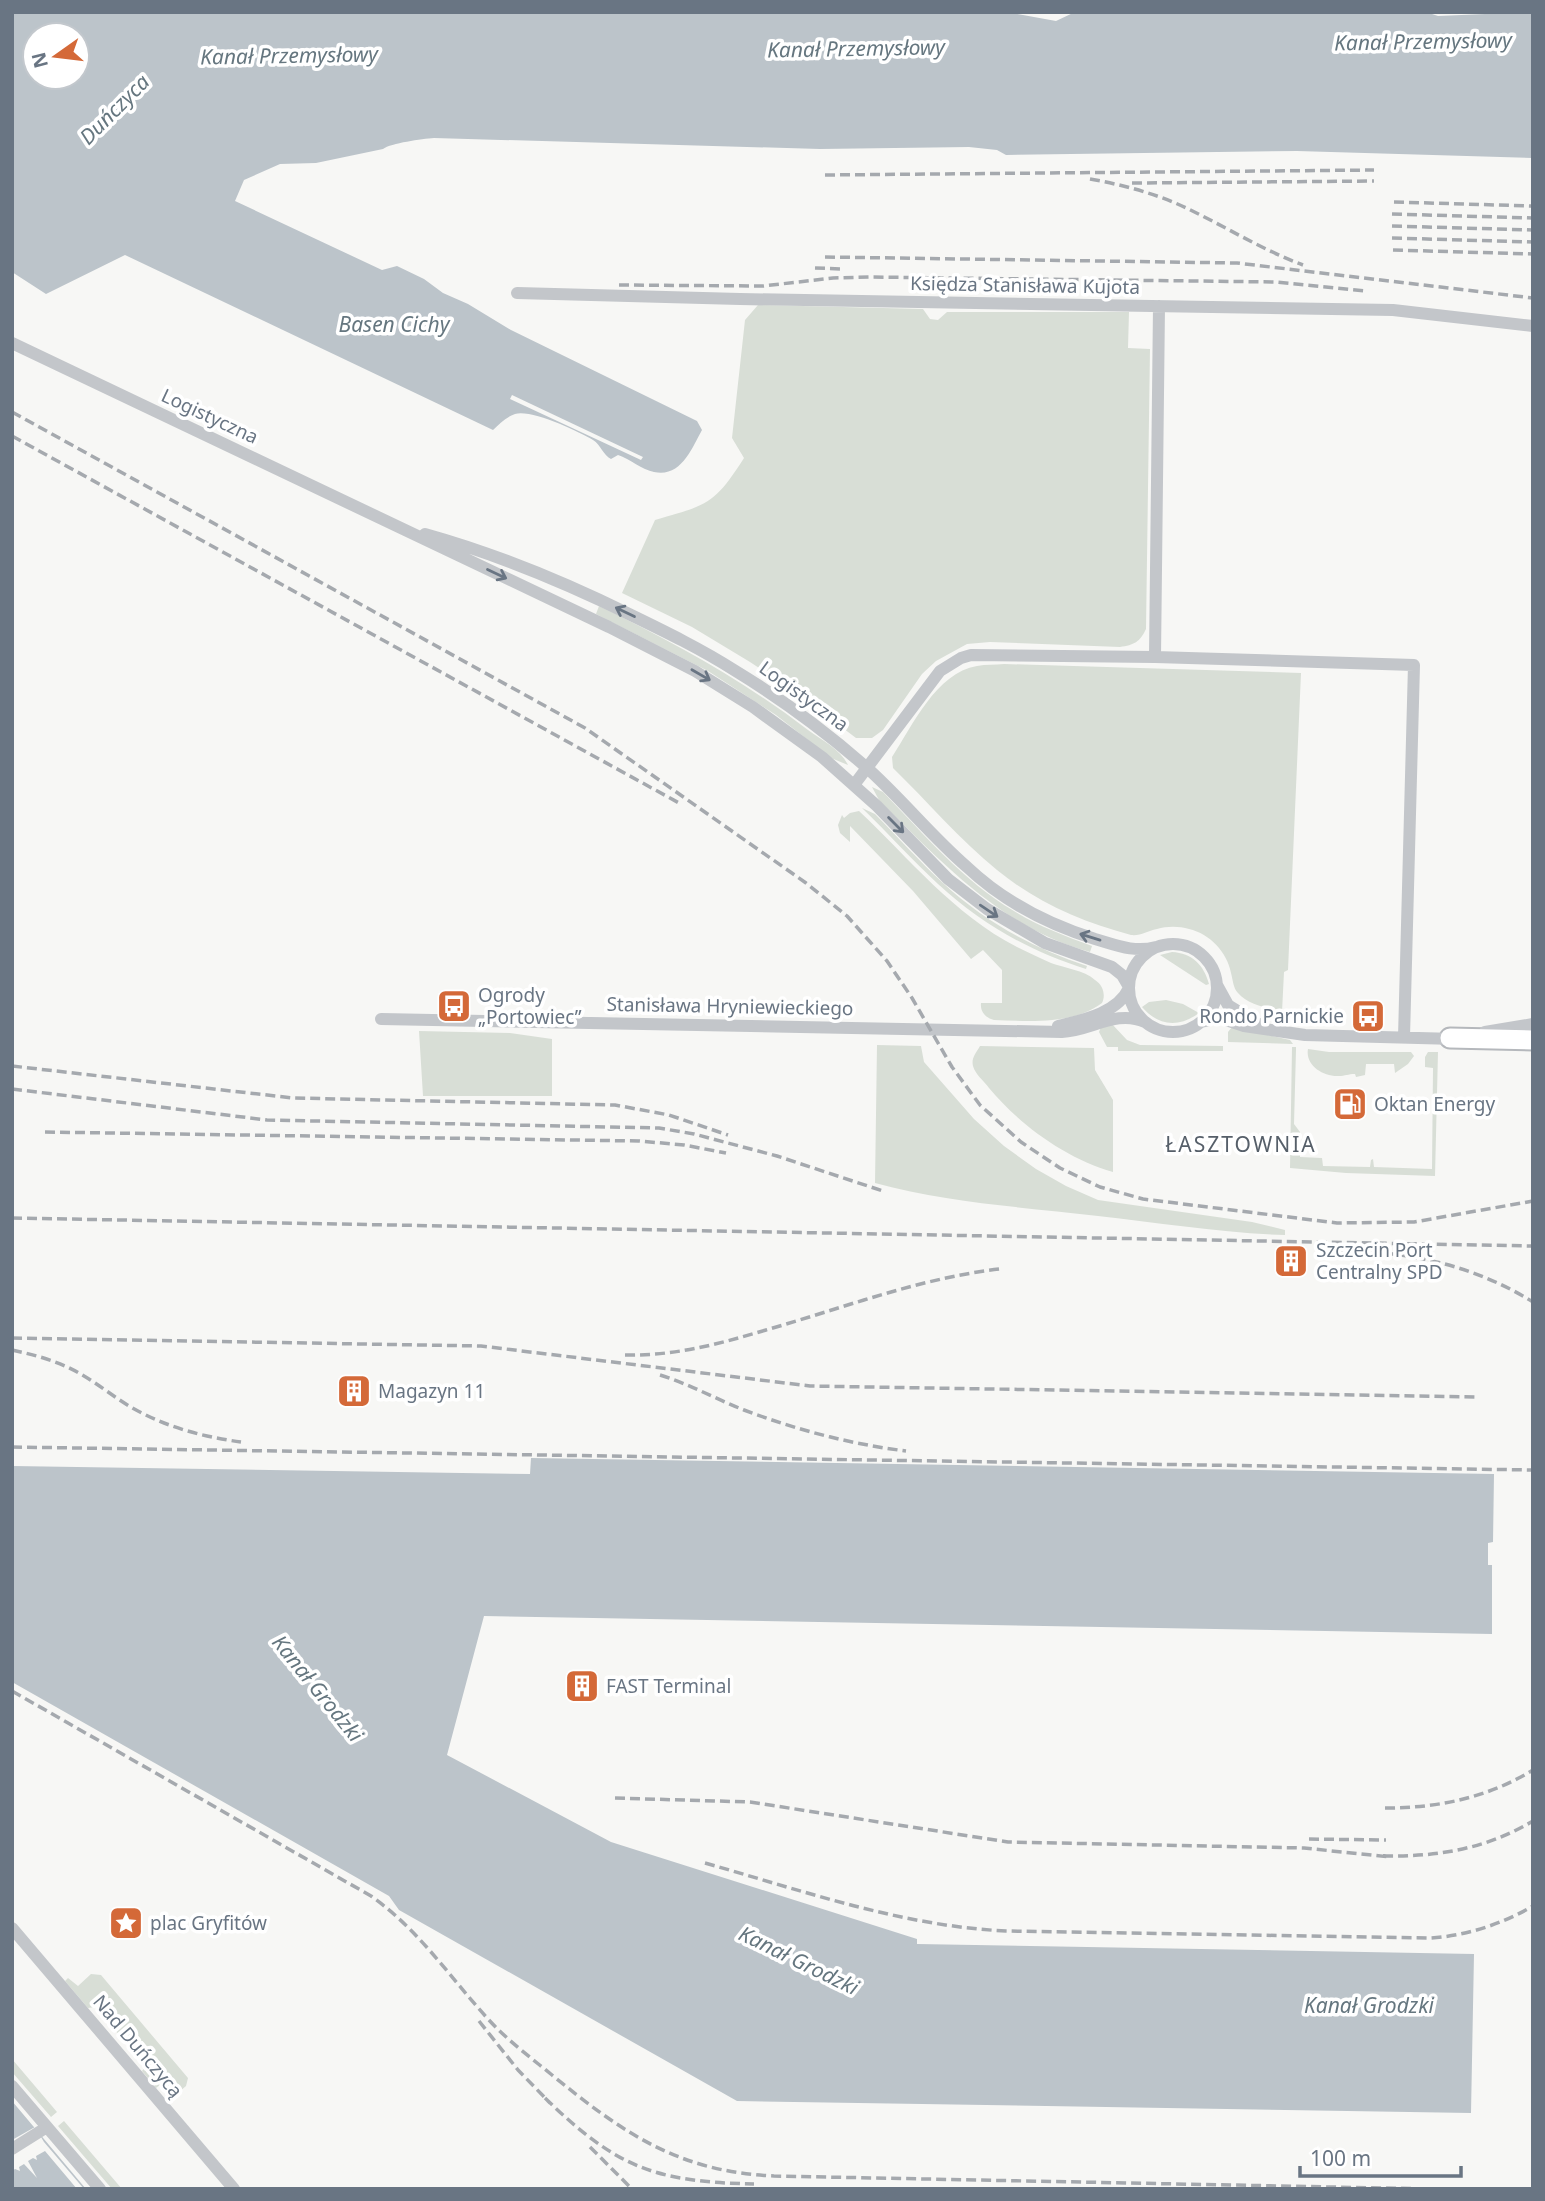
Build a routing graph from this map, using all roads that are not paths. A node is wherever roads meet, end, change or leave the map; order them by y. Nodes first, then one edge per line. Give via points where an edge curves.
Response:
1 (517, 293) dead end
2 (1159, 306) junction
3 (1533, 326) edge
4 (12, 343) edge
5 (391, 523) junction
6 (1155, 657) junction
7 (867, 768) junction
8 (854, 785) junction
9 (1156, 947) junction
10 (1217, 984) junction
11 (1129, 987) junction
12 (382, 1018) dead end
13 (1144, 1022) junction
14 (1201, 1022) junction
15 (1533, 1024) edge
16 (1035, 1030) junction
17 (1276, 1031) junction
18 (1404, 1037) junction
19 (1450, 1038) junction
20 (1533, 1040) edge
21 (1533, 1050) edge
22 (12, 1928) edge
23 (12, 2086) edge
24 (43, 2130) junction
25 (12, 2149) edge
26 (100, 2189) edge
27 (234, 2189) edge

1 - 2 street, Księdza Stanisława Kujota
2 - 3 street, Księdza Stanisława Kujota via 1393,310
2 - 6 street
4 - 5 street, Logistyczna
7 -> 5 street, Logistyczna via 748,679 664,631 527,567
5 -> 8 street, Logistyczna via 695,671 783,727
6 - 7 street via 981,654 961,658 931,682
6 - 18 street via 1414,665
7 - 8 street
9 -> 7 street, Logistyczna via 1130,949 1082,935 1004,897 959,861
8 -> 11 street, Logistyczna via 978,903 1045,943 1112,967
9 - 10 street via 1173,943 1194,949 1210,963
9 - 11 street via 1136,963
10 - 14 street via 1213,1005
10 - 17 street via 1230,1006
11 - 13 street via 1132,1004
11 - 16 street, Stanisława Hryniewieckiego via 1123,998 1105,1011
12 - 16 street, Stanisława Hryniewieckiego
13 - 14 street via 1172,1032
13 - 16 street, Stanisława Hryniewieckiego via 1122,1017 1070,1032
14 - 17 street via 1220,1018
15 - 19 street
17 - 18 street
18 - 19 street
19 - 20 main road
19 - 21 street
22 - 27 street, Nad Duńczycą
23 - 24 street
24 - 25 street
24 - 26 street

